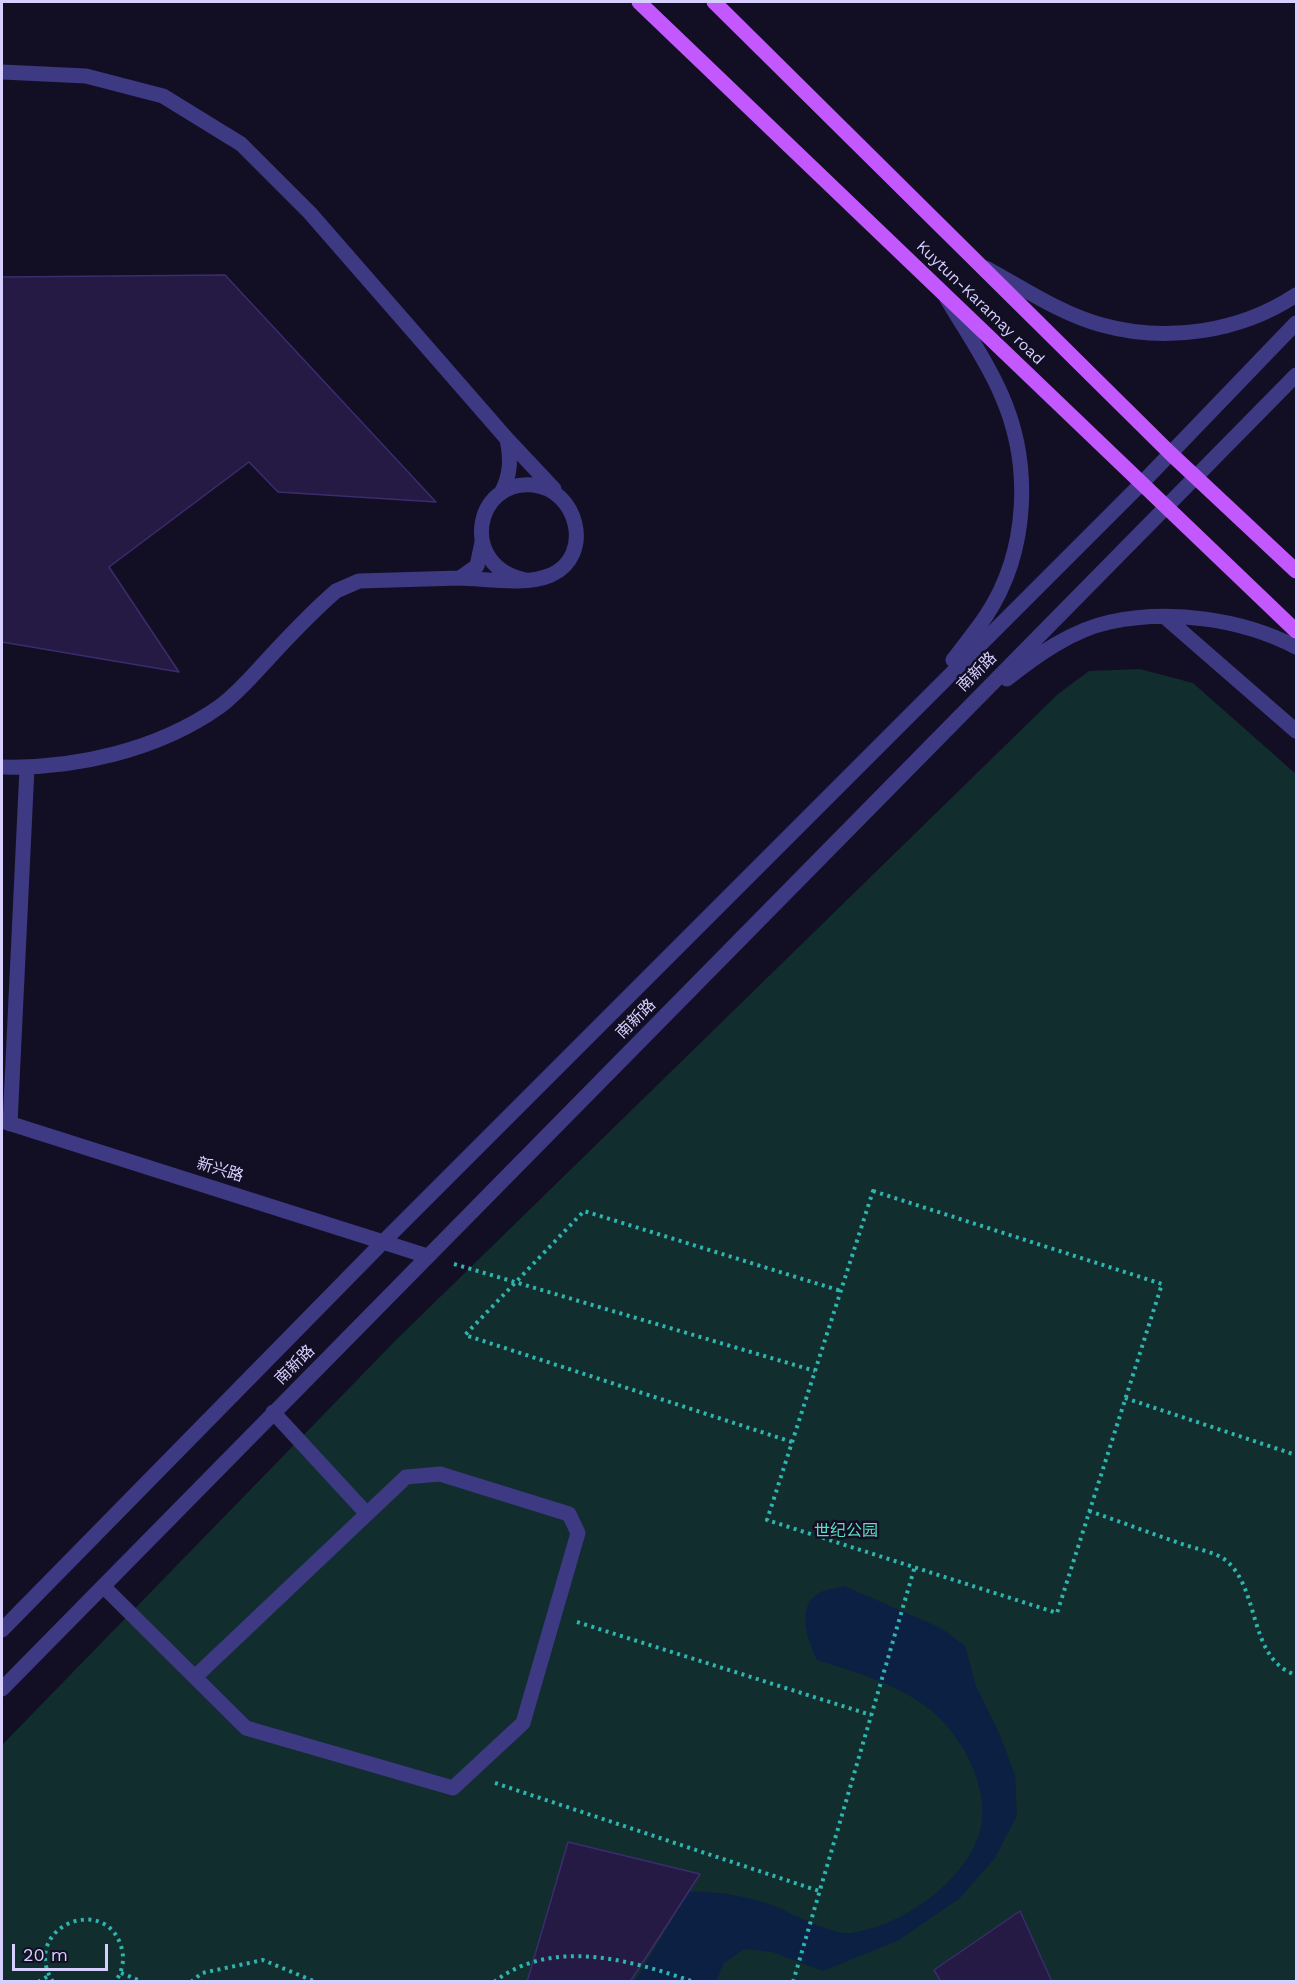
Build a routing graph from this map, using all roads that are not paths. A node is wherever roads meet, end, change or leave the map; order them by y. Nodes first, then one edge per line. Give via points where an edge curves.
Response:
1 (639, 2) edge
2 (714, 2) edge
3 (2, 72) edge
4 (984, 267) junction
5 (944, 294) junction
6 (1296, 295) edge
7 (1296, 323) edge
8 (1296, 375) edge
9 (507, 439) junction
10 (1170, 453) junction
11 (1197, 476) junction
12 (1143, 482) junction
13 (501, 493) junction
14 (564, 500) junction
15 (1167, 506) junction
16 (482, 542) junction
17 (1296, 571) edge
18 (460, 578) junction
19 (526, 580) junction
20 (1165, 617) junction
21 (1296, 631) edge
22 (1296, 647) edge
23 (917, 707) junction
24 (1296, 731) edge
25 (942, 732) junction
26 (2, 767) edge
27 (27, 768) junction
28 (6, 1122) edge
29 (384, 1241) junction
30 (427, 1256) junction
31 (273, 1412) junction
32 (367, 1514) junction
33 (103, 1586) junction
34 (2, 1630) edge
35 (195, 1677) junction
36 (2, 1689) edge

1 - 5 main road, Kuytun-Karamay road
2 - 4 main road, Kuytun-Karamay road
3 - 9 street via 86,76 163,96 241,144 310,213
4 - 6 street via 1061,309 1102,325 1165,335 1219,329 1281,305
4 - 10 main road, Kuytun-Karamay road
5 - 12 main road, Kuytun-Karamay road
5 - 23 street via 1001,392 1016,433 1021,500 1008,570 987,615
7 - 10 street, 南新路
8 - 11 street, 南新路
9 - 13 street via 508,482
9 - 14 street
10 - 11 main road, Kuytun-Karamay road
10 - 12 street, 南新路
11 - 15 street, 南新路
11 - 17 main road, Kuytun-Karamay road
12 - 15 main road, Kuytun-Karamay road
12 - 23 street, 南新路
13 - 14 street via 527,484 541,486
13 - 16 street via 485,514
14 - 19 street via 577,525 573,552 554,574
15 - 21 main road, Kuytun-Karamay road
15 - 25 street, 南新路
16 - 18 street via 477,566
16 - 19 street via 498,569
18 - 19 street
18 - 27 street via 359,581 336,591 219,707 145,745 99,759
20 - 22 street via 1209,619 1268,632
20 - 24 street
20 - 25 street via 1110,622 1069,637 1026,664
23 - 29 street, 南新路
25 - 30 street, 南新路
26 - 27 street
27 - 28 street
28 - 29 street, 新兴路
29 - 30 street, 新兴路
29 - 34 street, 南新路
30 - 31 street, 南新路
31 - 32 street
31 - 33 street, 南新路
32 - 35 street
32 - 35 street via 406,1477 440,1474 569,1514 578,1533 523,1723 453,1788 246,1728
33 - 35 street
33 - 36 street, 南新路

